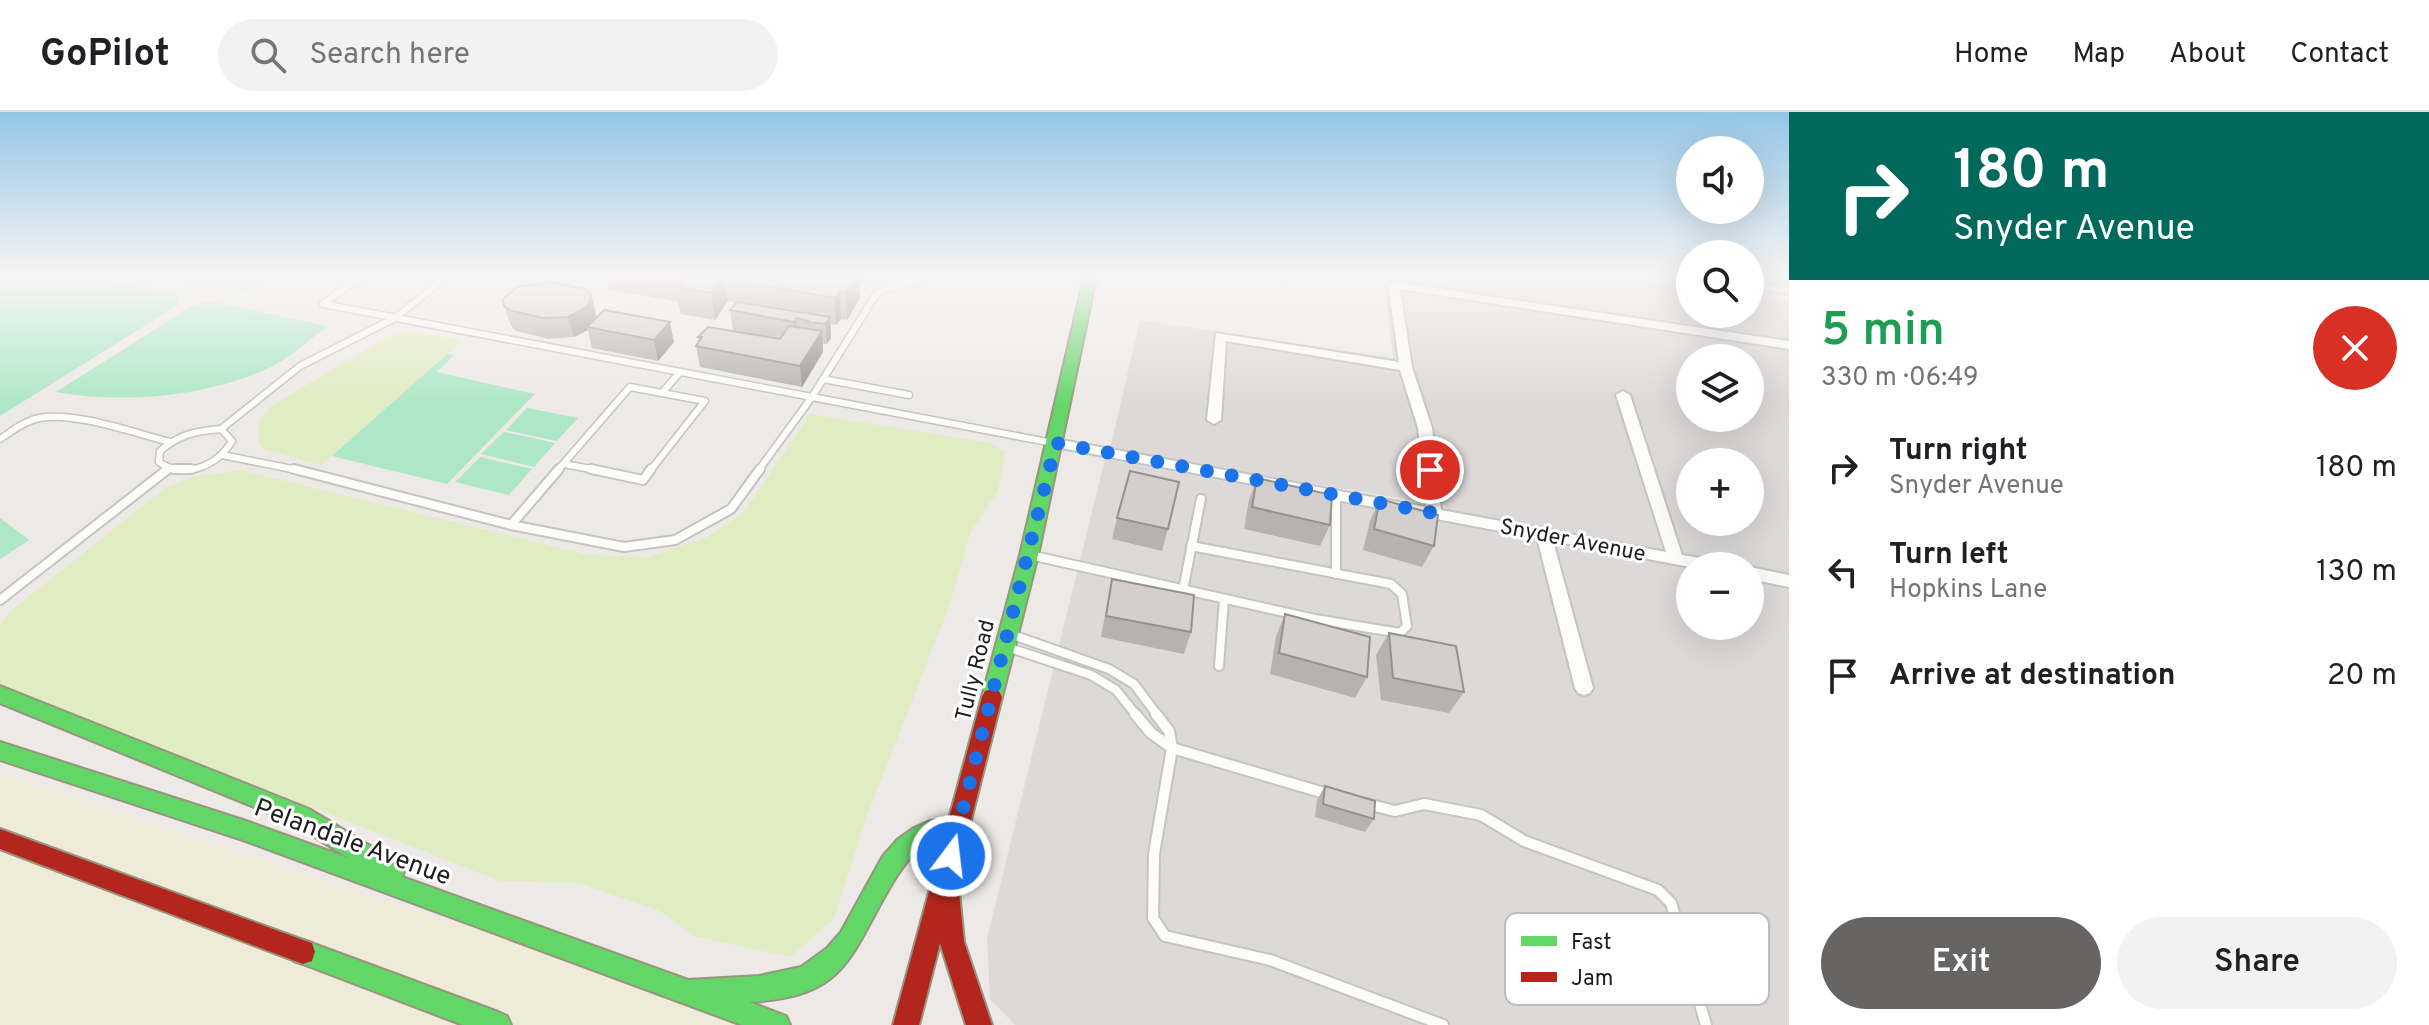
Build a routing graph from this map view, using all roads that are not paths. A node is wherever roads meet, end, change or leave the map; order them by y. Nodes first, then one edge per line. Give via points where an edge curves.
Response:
1 (390, 321) edge
2 (409, 321) edge
3 (860, 321) edge
4 (1080, 321) edge
5 (1399, 321) edge
6 (1628, 321) edge
7 (1789, 345) edge
8 (1406, 367) junction
9 (680, 372) junction
10 (823, 379) junction
11 (662, 393) junction
12 (909, 395) dead end
13 (1623, 395) dead end
14 (812, 397) junction
15 (1214, 420) dead end
16 (221, 429) junction
17 (0, 439) edge
18 (170, 442) junction
19 (1056, 443) junction
20 (222, 455) junction
21 (564, 464) junction
22 (169, 469) junction
23 (1336, 494) junction
24 (1201, 499) dead end
25 (1434, 513) junction
26 (511, 525) junction
27 (1543, 533) junction
28 (1191, 546) junction
29 (1029, 555) junction
30 (1676, 559) joint
31 (1336, 574) junction
32 (1764, 576) edge
33 (1789, 581) edge
34 (1183, 590) junction
35 (1224, 599) junction
36 (0, 600) edge
37 (1007, 640) junction
38 (1219, 666) dead end
39 (1584, 688) dead end
40 (0, 694) edge
41 (1172, 748) junction
42 (0, 751) edge
43 (1342, 798) edge
44 (1356, 801) edge
45 (958, 828) junction
46 (0, 839) edge
47 (431, 896) junction
48 (1674, 913) edge
49 (685, 991) junction
50 (1700, 1005) edge
51 (498, 1025) edge
52 (777, 1025) edge
53 (906, 1025) edge
54 (979, 1025) edge
55 (1443, 1025) edge
56 (1706, 1025) edge

1 - 16 lane via 300,366
2 - 9 lane
3 - 10 lane
4 - 19 main road, Tully Road
5 - 8 street
6 - 7 street
8 - 15 street via 1220,336
8 - 25 street via 1425,428
9 - 11 lane
9 - 14 lane
10 - 12 lane
10 - 14 lane
11 - 21 lane via 630,387
11 - 21 lane via 705,401 643,480
13 - 30 street
14 - 19 lane
14 - 26 lane via 731,509 675,540 624,547
16 - 18 lane via 193,431
16 - 20 lane via 232,441
17 - 18 lane via 42,417
18 - 22 lane via 158,457
19 - 23 street, Snyder Avenue
19 - 29 main road, Tully Road
20 - 22 lane via 199,467
20 - 26 lane
21 - 26 lane
22 - 36 lane
23 - 25 street, Snyder Avenue
23 - 31 lane
24 - 28 lane
25 - 27 street, Snyder Avenue
27 - 30 street, Snyder Avenue
27 - 39 street
28 - 31 lane
28 - 34 lane
29 - 34 lane
29 - 37 main road, Tully Road
31 - 35 lane via 1391,584 1402,594 1407,626 1400,633
32 - 33 street
34 - 35 lane
35 - 38 lane
37 - 41 lane via 1116,690 1151,733
37 - 41 lane via 1109,669 1134,684 1169,731
37 - 45 main road, Tully Road
40 - 47 main road via 301,816
41 - 43 lane
41 - 55 lane via 1154,854 1153,918 1165,936 1282,964
42 - 47 main road, Pelandale Avenue
44 - 48 lane via 1395,811 1424,804 1481,815 1524,841 1658,890
45 - 49 main road, Pelandale Avenue via 923,834 906,848 838,956 820,971 788,983
45 - 53 main road, Tully Road
45 - 54 main road via 946,897 966,995
46 - 51 main road
47 - 49 main road, Pelandale Avenue
49 - 52 main road, Pelandale Avenue
50 - 56 lane

